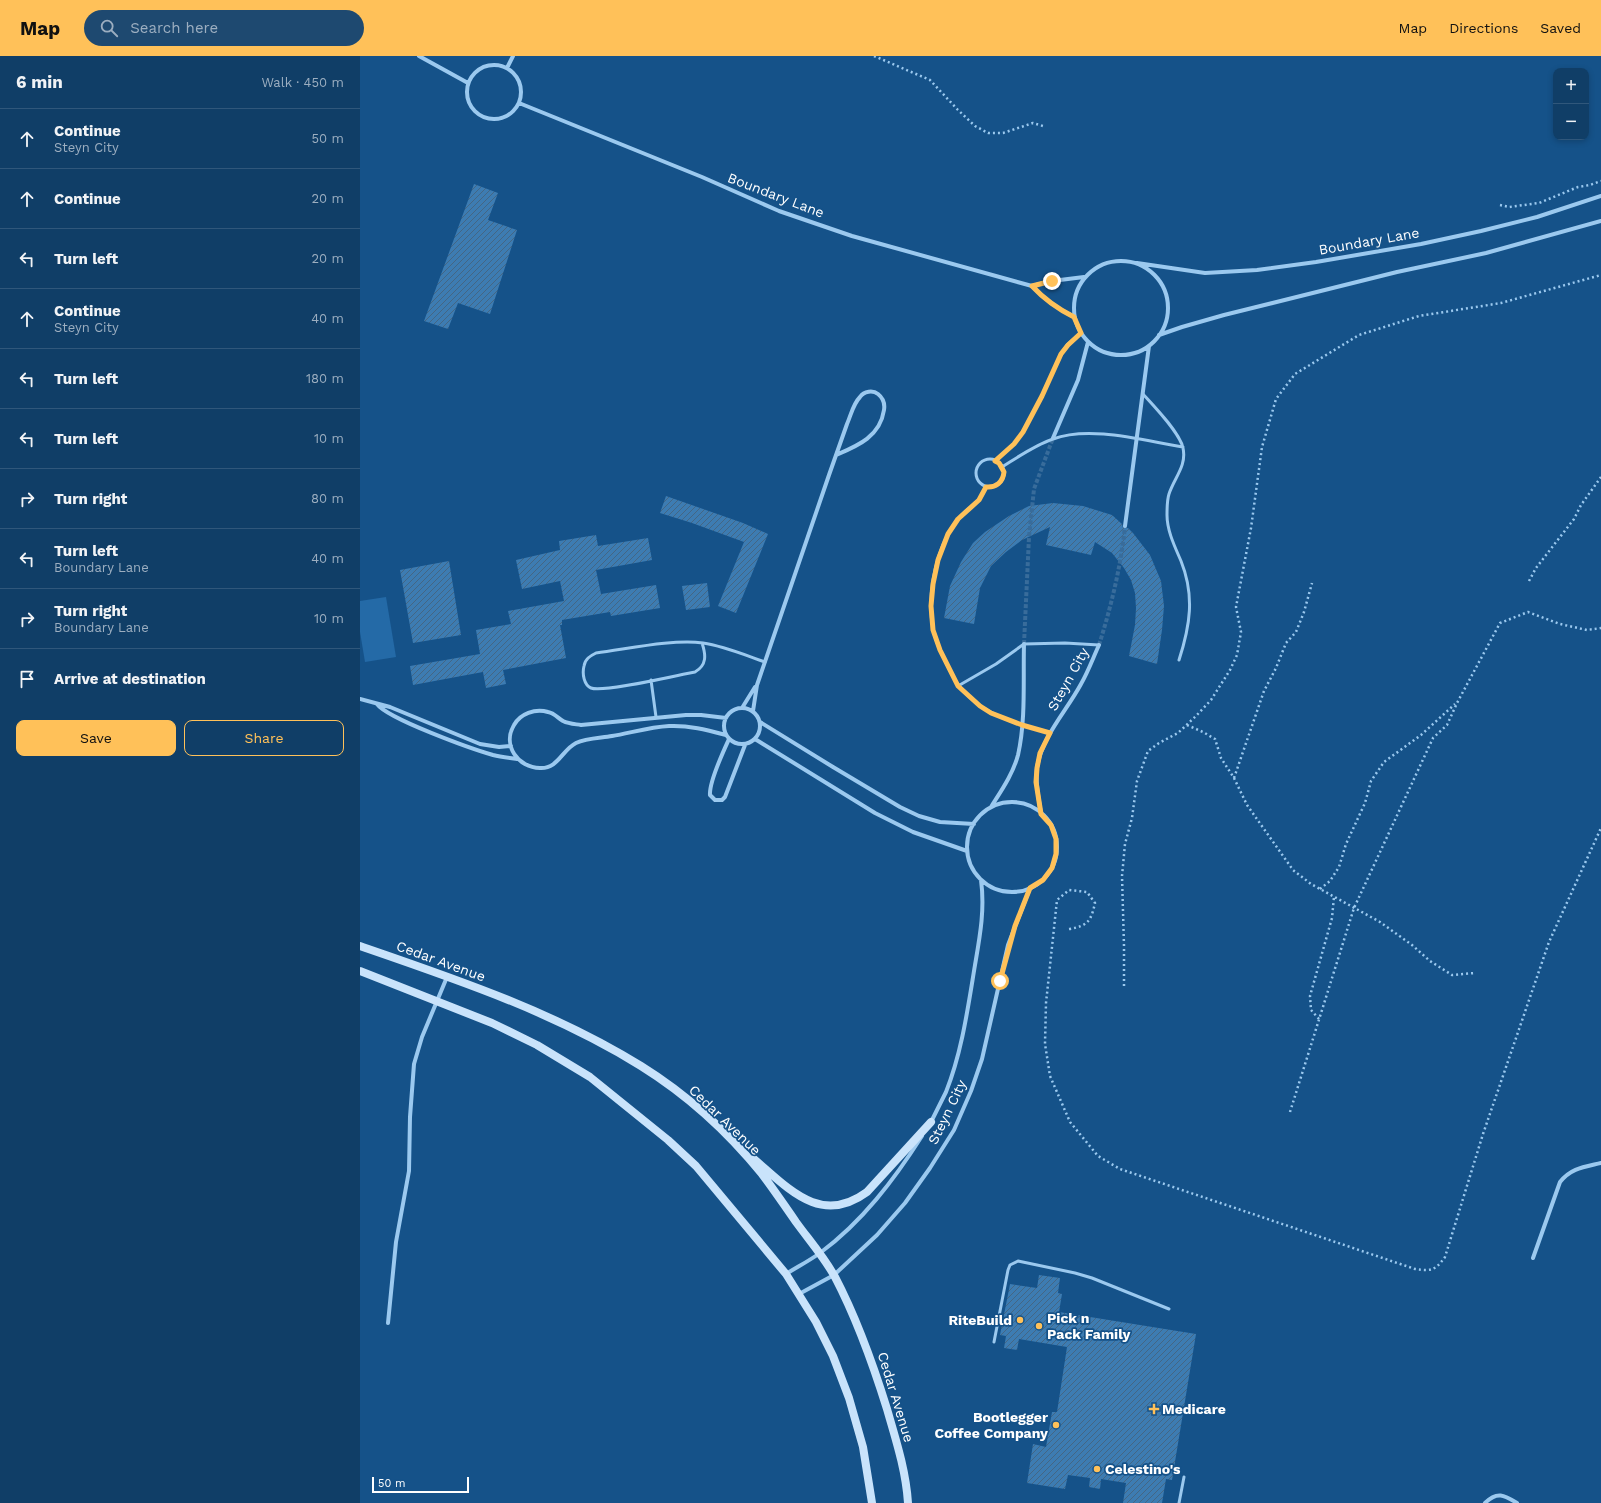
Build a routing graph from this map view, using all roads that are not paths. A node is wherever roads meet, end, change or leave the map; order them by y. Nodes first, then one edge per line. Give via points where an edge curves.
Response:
1 (419, 56) edge
2 (513, 56) edge
3 (507, 68) junction
4 (468, 83) junction
5 (519, 103) junction
6 (1601, 196) edge
7 (1601, 221) edge
8 (1137, 263) junction
9 (1084, 277) junction
10 (1032, 286) junction
11 (1074, 317) junction
12 (1081, 333) junction
13 (1159, 335) junction
14 (1088, 342) junction
15 (1149, 346) junction
16 (1143, 394) junction
17 (1053, 438) junction
18 (1136, 440) junction
19 (1183, 447) junction
20 (836, 455) junction
21 (995, 461) junction
22 (1002, 467) junction
23 (986, 487) junction
24 (1125, 526) tunnel mouth
25 (702, 643) junction
26 (1024, 644) junction
27 (1099, 645) joint
28 (1179, 660) dead end
29 (765, 662) junction
30 (651, 680) junction
31 (757, 684) junction
32 (958, 686) junction
33 (360, 699) edge
34 (377, 704) junction
35 (742, 708) junction
36 (753, 712) junction
37 (656, 718) junction
38 (726, 718) junction
39 (760, 722) junction
40 (1022, 725) junction
41 (1050, 733) junction
42 (726, 735) junction
43 (729, 740) junction
44 (755, 740) junction
45 (745, 745) junction
46 (511, 746) junction
47 (518, 759) junction
48 (991, 808) junction
49 (1041, 814) junction
50 (974, 824) junction
51 (967, 851) junction
52 (981, 880) junction
53 (1030, 888) junction
54 (360, 946) edge
55 (360, 971) edge
56 (447, 976) junction
57 (438, 1001) junction
58 (931, 1122) junction
59 (733, 1142) junction
60 (1601, 1163) edge
61 (819, 1253) junction
62 (1533, 1258) dead end
63 (786, 1274) junction
64 (834, 1275) junction
65 (799, 1294) junction
66 (1168, 1310) dead end
67 (388, 1323) dead end
68 (994, 1342) dead end
69 (1184, 1477) dead end
70 (872, 1503) edge
71 (908, 1503) edge
72 (1179, 1503) edge
73 (1485, 1503) edge
74 (1517, 1503) edge

1 - 4 street
2 - 3 street
3 - 4 street via 489,65 473,75
3 - 5 street via 515,74 520,83 522,93
4 - 5 street via 471,107 484,118 501,119 515,110
5 - 10 street, Boundary Lane via 779,211 852,236
6 - 8 street, Boundary Lane via 1537,217 1481,231 1316,262 1257,270 1205,273
7 - 13 street via 1486,253 1397,272 1224,315
8 - 9 street via 1123,260 1108,262
8 - 13 street via 1150,270 1160,280 1166,294 1166,322
9 - 10 street, Boundary Lane
9 - 11 street via 1075,296
10 - 11 street, Boundary Lane via 1043,298
11 - 12 street
12 - 14 street
12 - 21 lane via 1061,354 1023,432
13 - 15 street
14 - 15 street via 1102,351 1118,355 1134,353
14 - 17 street via 1078,380
15 - 16 street
16 - 18 street
16 - 19 lane via 1174,430
17 - 18 lane via 1103,434
17 - 22 lane
18 - 19 lane
18 - 24 street
19 - 28 lane via 1183,465 1168,495 1167,517 1169,532 1182,563 1190,597 1187,634
20 - 20 street via 860,396 864,392 876,392 884,405 883,416 874,434 863,443
20 - 29 street
21 - 22 lane
21 - 23 lane via 981,462 976,469 976,478
22 - 23 lane via 1002,481 995,486
23 - 32 lane via 979,500 958,519 948,534 938,560 933,584 933,630
25 - 29 lane
25 - 30 lane via 705,653 701,669
25 - 30 lane via 673,643 596,654 590,656 584,667 584,678 587,685 592,688 607,689
26 - 27 lane
26 - 32 lane
26 - 40 street
27 - 41 street, Steyn City via 1081,684
29 - 31 street
30 - 37 lane
31 - 35 street
31 - 36 street
32 - 40 lane via 991,713
33 - 34 street
34 - 46 street via 480,744
34 - 47 street via 388,713 449,739 494,755
35 - 36 street
35 - 38 street via 732,711
36 - 39 street
37 - 38 street via 702,715
37 - 46 street via 581,725 572,724 539,710 530,712 516,721 510,738
38 - 42 street
39 - 44 street via 761,728
39 - 50 street via 900,807 940,822
40 - 41 lane
40 - 48 street via 1018,755 1011,775
41 - 49 street, Steyn City via 1040,753 1037,768 1036,782
42 - 43 street
42 - 47 street via 690,727 658,727 575,744 558,762 542,768 533,768
43 - 45 street
43 - 45 street via 710,788 710,795 716,800 724,798
44 - 45 street
44 - 51 street via 875,813 913,832
46 - 47 street
48 - 49 street via 1001,804 1022,804
48 - 50 street via 981,814
49 - 53 street via 1051,825 1056,839 1056,854 1052,868 1043,880
50 - 51 street via 968,837
51 - 52 street via 972,866
52 - 53 street via 992,888 1004,892 1018,892
52 - 58 street, Steyn City via 982,922 967,1009 948,1085
53 - 64 street, Steyn City via 1008,946 982,1060 954,1130 905,1203 877,1235
54 - 56 main road, Cedar Avenue
55 - 57 main road
56 - 57 street
56 - 59 main road, Cedar Avenue via 559,1021 599,1042 673,1088
57 - 63 main road via 537,1045 590,1077 696,1166
57 - 67 street via 422,1037 414,1064 409,1171 396,1242
58 - 59 main road via 867,1192 857,1200 834,1206 816,1204 795,1194
58 - 61 street, Steyn City via 882,1194
59 - 61 main road, Cedar Avenue via 762,1175
60 - 62 street via 1572,1171 1560,1182
61 - 63 street, Steyn City
61 - 64 main road, Cedar Avenue
63 - 65 main road
64 - 65 street, Steyn City
64 - 71 main road, Cedar Avenue via 875,1370 901,1459
65 - 70 main road via 833,1356 849,1398 862,1447
66 - 68 lane via 1092,1278 1018,1261 1010,1265 1008,1270
69 - 72 lane
73 - 74 street via 1491,1496 1504,1495

